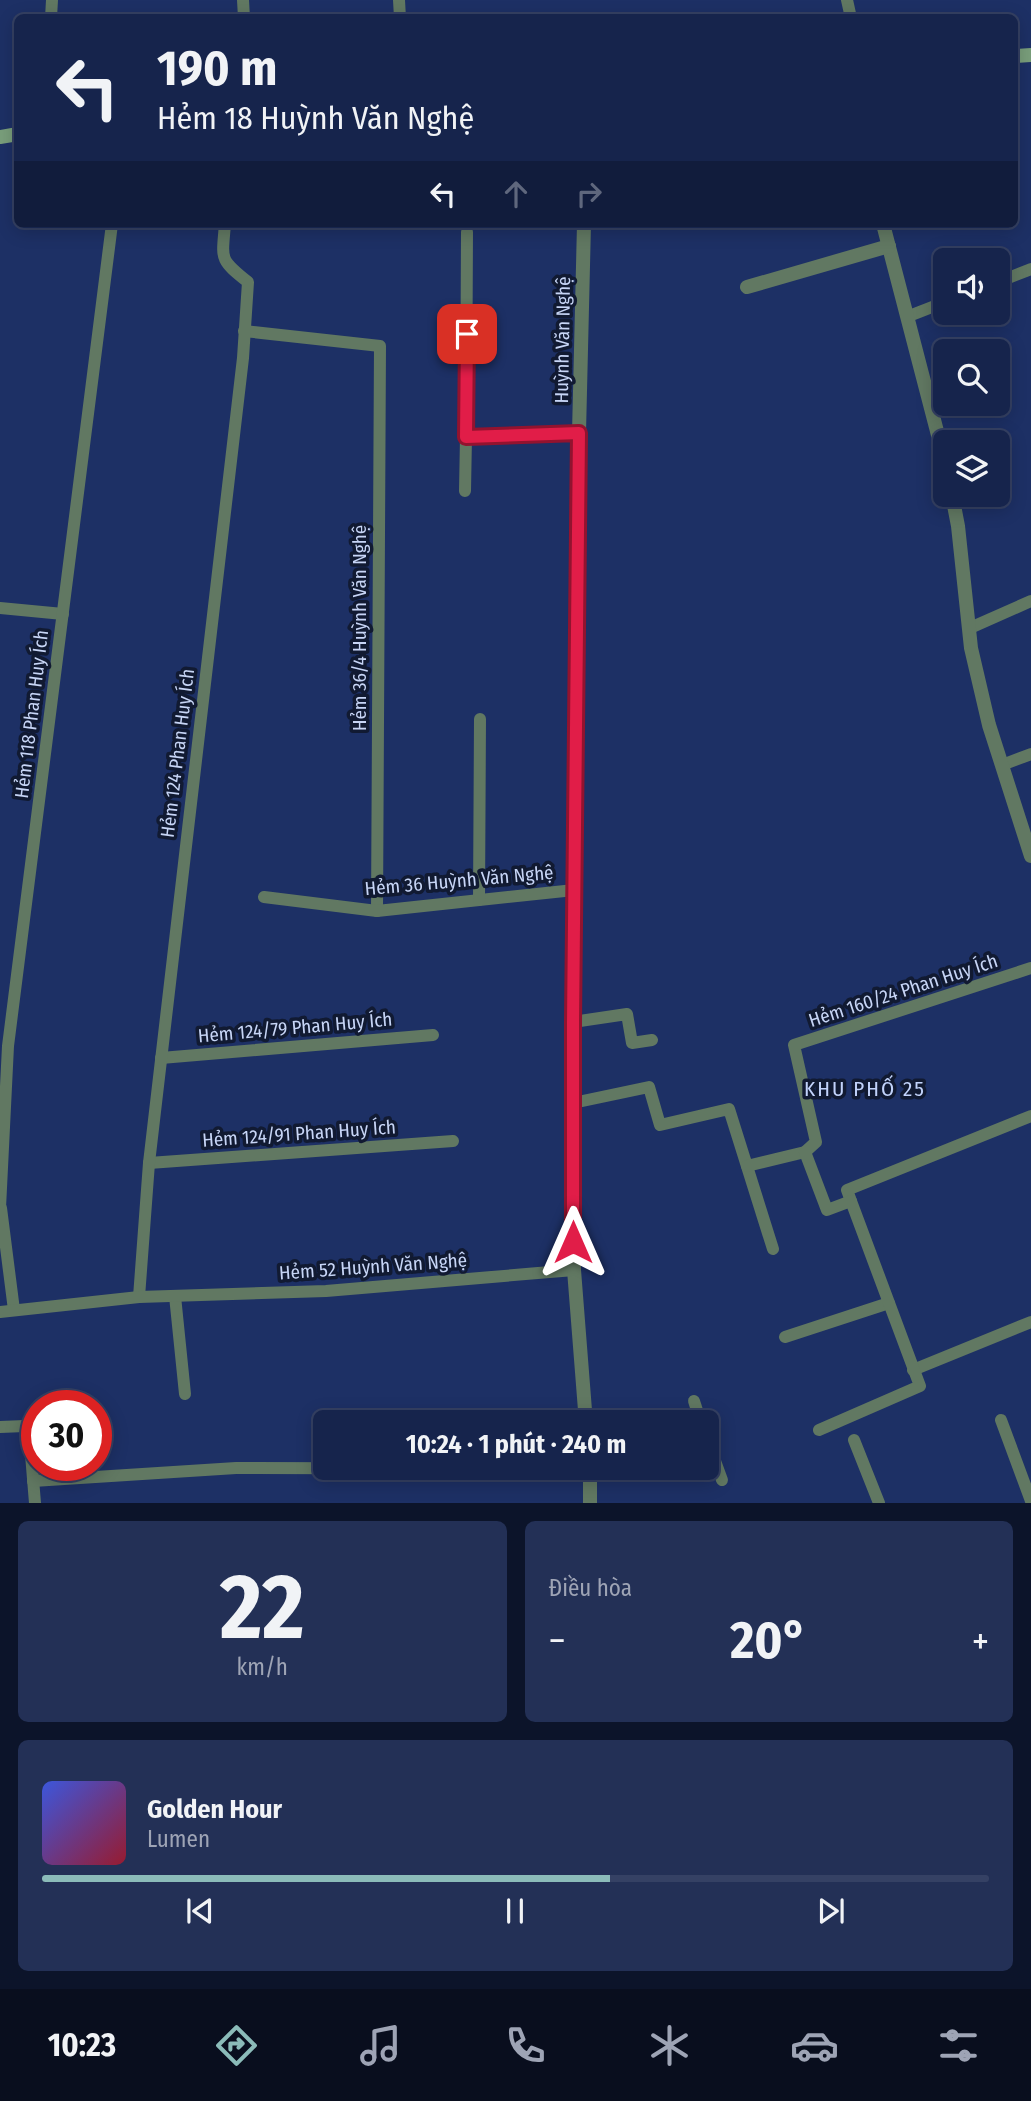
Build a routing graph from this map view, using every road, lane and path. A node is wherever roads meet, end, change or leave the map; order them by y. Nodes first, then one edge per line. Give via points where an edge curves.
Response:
1 (111, 228) edge
2 (225, 228) edge
3 (584, 228) edge
4 (884, 228) edge
5 (467, 232) dead end
6 (889, 246) junction
7 (1031, 269) edge
8 (1010, 277) edge
9 (747, 286) dead end
10 (933, 307) edge
11 (909, 316) junction
12 (244, 331) junction
13 (937, 430) edge
14 (579, 433) junction
15 (466, 437) junction
16 (465, 491) dead end
17 (954, 507) edge
18 (1031, 601) edge
19 (0, 608) edge
20 (63, 614) junction
21 (970, 628) junction
22 (480, 719) dead end
23 (1031, 754) edge
24 (1002, 765) junction
25 (1031, 856) edge
26 (574, 890) junction
27 (264, 897) dead end
28 (479, 900) junction
29 (377, 911) junction
30 (1031, 968) edge
31 (573, 1022) junction
32 (433, 1035) dead end
33 (652, 1040) dead end
34 (161, 1058) junction
35 (573, 1103) junction
36 (1031, 1116) edge
37 (453, 1141) dead end
38 (805, 1153) junction
39 (149, 1163) junction
40 (747, 1166) junction
41 (851, 1201) junction
42 (1, 1208) edge
43 (773, 1250) dead end
44 (574, 1270) junction
45 (175, 1296) junction
46 (139, 1297) junction
47 (889, 1303) junction
48 (14, 1310) junction
49 (0, 1312) edge
50 (1031, 1322) edge
51 (785, 1337) dead end
52 (914, 1370) junction
53 (185, 1394) dead end
54 (694, 1401) dead end
55 (585, 1410) edge
56 (697, 1410) edge
57 (1001, 1420) dead end
58 (0, 1427) edge
59 (21, 1427) edge
60 (819, 1430) dead end
61 (855, 1440) dead end
62 (313, 1468) edge
63 (719, 1472) edge
64 (112, 1476) edge
65 (590, 1480) edge
66 (722, 1480) dead end
67 (33, 1481) edge
68 (1031, 1501) edge
69 (35, 1503) edge
70 (590, 1503) edge
71 (879, 1503) edge

1 - 20 lane, Hẻm 118 Phan Huy Ích
2 - 12 lane, Hẻm 124 Phan Huy Ích via 222,256 248,282
3 - 14 street, Huỳnh Văn Nghệ
4 - 6 street
5 - 15 lane
6 - 9 street
6 - 11 street
7 - 8 lane
10 - 11 lane
11 - 13 street
12 - 29 lane, Hẻm 36/4 Huỳnh Văn Nghệ via 380,346
12 - 34 lane, Hẻm 124 Phan Huy Ích
14 - 15 lane
14 - 26 street, Huỳnh Văn Nghệ
15 - 16 lane
17 - 21 street
18 - 21 lane
19 - 20 lane
20 - 42 lane, Hẻm 118 Phan Huy Ích via 8,1046
21 - 24 street via 971,648
22 - 28 lane
23 - 24 lane
24 - 25 street
26 - 28 lane, Hẻm 36 Huỳnh Văn Nghệ
26 - 31 street, Huỳnh Văn Nghệ
27 - 29 lane, Hẻm 36 Huỳnh Văn Nghệ
28 - 29 lane, Hẻm 36 Huỳnh Văn Nghệ
30 - 38 lane, Hẻm 160/24 Phan Huy Ích via 794,1045 817,1142
31 - 33 lane via 627,1014 632,1043
31 - 35 street, Huỳnh Văn Nghệ
32 - 34 lane, Hẻm 124/79 Phan Huy Ích
34 - 39 lane, Hẻm 124 Phan Huy Ích
35 - 40 lane via 649,1087 660,1125 729,1109
35 - 44 street, Huỳnh Văn Nghệ
36 - 41 lane via 847,1190
37 - 39 lane, Hẻm 124/91 Phan Huy Ích
38 - 40 lane
38 - 41 lane via 827,1210
39 - 46 lane, Hẻm 124 Phan Huy Ích
40 - 43 lane
41 - 47 lane
42 - 48 lane
44 - 45 lane, Hẻm 52 Huỳnh Văn Nghệ via 326,1291
44 - 55 street, Huỳnh Văn Nghệ
45 - 46 lane, Hẻm 52 Huỳnh Văn Nghệ
45 - 53 lane
46 - 48 lane, Hẻm 52 Huỳnh Văn Nghệ
47 - 51 lane
47 - 52 lane
48 - 49 lane, Hẻm 52 Huỳnh Văn Nghệ
50 - 52 lane
52 - 60 lane via 920,1386
54 - 56 lane
57 - 68 lane
58 - 59 lane
61 - 71 lane
62 - 64 lane
63 - 66 lane
65 - 70 street
67 - 69 lane

